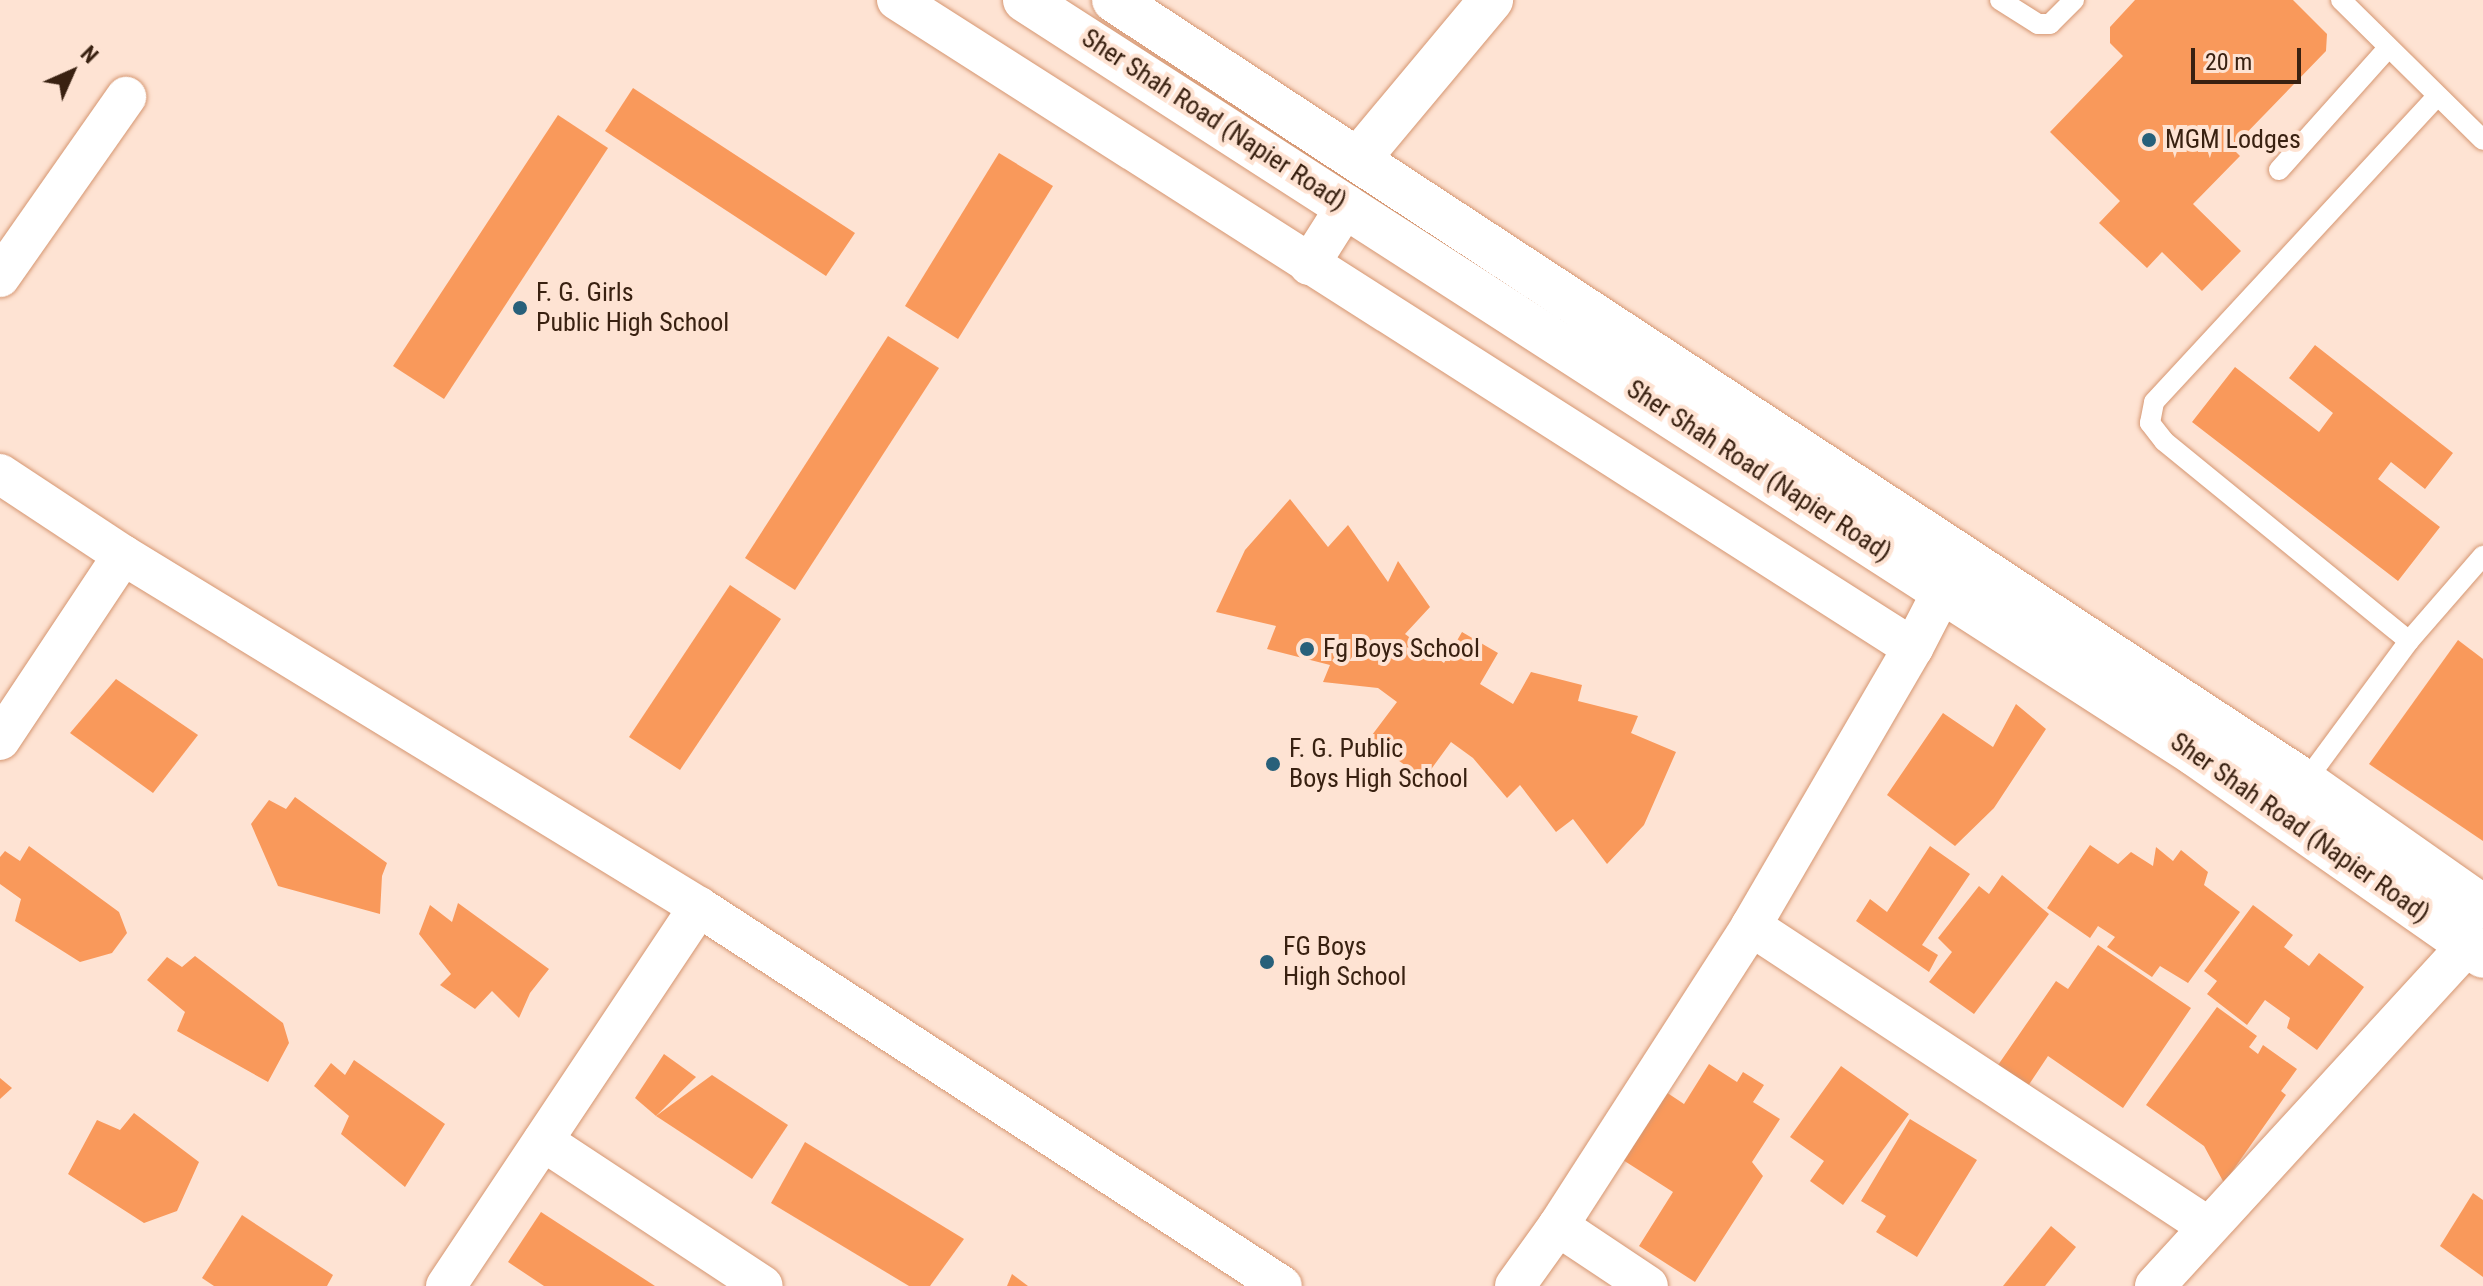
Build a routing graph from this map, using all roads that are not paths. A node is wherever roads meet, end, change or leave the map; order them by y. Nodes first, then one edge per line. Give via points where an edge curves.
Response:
1 (897, 0) edge
2 (1025, 0) edge
3 (1114, 0) edge
4 (1491, 0) edge
5 (2000, 0) edge
6 (2074, 0) edge
7 (2341, 0) edge
8 (2388, 48) junction
9 (2437, 96) junction
10 (126, 97) dead end
11 (2483, 140) edge
12 (1359, 158) junction
13 (2279, 170) dead end
14 (1347, 205) junction
15 (1309, 265) junction
16 (0, 277) edge
17 (0, 474) edge
18 (1940, 541) junction
19 (123, 555) junction
20 (2483, 556) edge
21 (1943, 590) junction
22 (2409, 641) junction
23 (1913, 648) junction
24 (0, 740) edge
25 (2305, 782) junction
26 (699, 907) junction
27 (1751, 926) junction
28 (2478, 936) edge
29 (543, 1141) junction
30 (1558, 1226) junction
31 (2207, 1226) junction
32 (446, 1286) edge
33 (763, 1286) edge
34 (1282, 1286) edge
35 (1515, 1286) edge
36 (1648, 1286) edge
37 (2155, 1286) edge

1 - 15 street
2 - 14 main road, Sher Shah Road (Napier Road)
3 - 12 main road, Sher Shah Road (Napier Road)
4 - 12 main road
5 - 6 lane via 2038,24 2050,24
7 - 8 lane
8 - 9 lane
8 - 13 lane
9 - 11 lane
9 - 22 lane via 2154,402 2150,423 2164,441
10 - 16 street
12 - 18 main road, Sher Shah Road (Napier Road)
14 - 15 street
14 - 21 main road, Sher Shah Road (Napier Road)
15 - 23 street
17 - 19 street
18 - 21 street
18 - 25 main road, Sher Shah Road (Napier Road)
19 - 24 street
19 - 26 street
20 - 22 lane
21 - 23 street
21 - 28 main road, Sher Shah Road (Napier Road)
22 - 25 lane
23 - 27 street
25 - 28 main road, Sher Shah Road (Napier Road)
26 - 29 street
26 - 34 street
27 - 30 street
27 - 31 street
28 - 31 street
29 - 32 street
29 - 33 street
30 - 35 street
30 - 36 street
31 - 37 street

